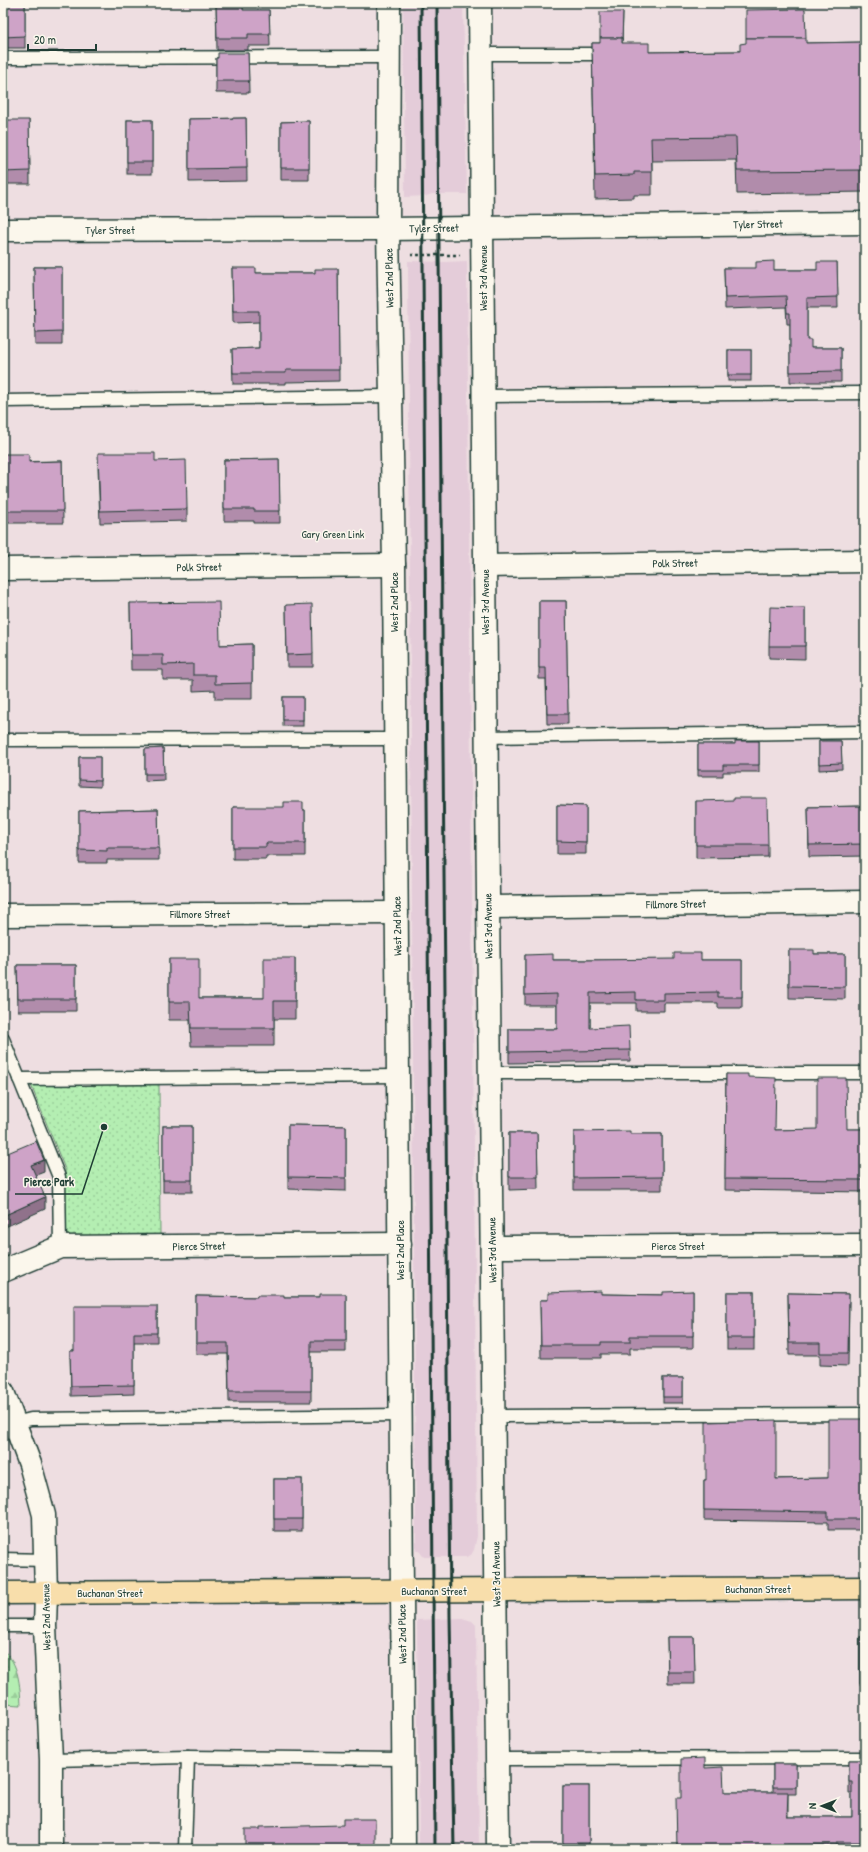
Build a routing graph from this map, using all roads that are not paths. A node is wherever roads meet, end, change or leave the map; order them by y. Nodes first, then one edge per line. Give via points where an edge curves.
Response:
1 (389, 3) edge
2 (480, 3) edge
3 (480, 54) junction
4 (622, 54) edge
5 (389, 57) junction
6 (3, 58) edge
7 (865, 223) edge
8 (483, 227) junction
9 (388, 229) junction
10 (3, 230) edge
11 (865, 393) edge
12 (391, 396) junction
13 (484, 396) junction
14 (3, 401) edge
15 (865, 561) edge
16 (394, 565) junction
17 (485, 566) junction
18 (3, 569) edge
19 (865, 732) edge
20 (485, 737) junction
21 (396, 739) junction
22 (3, 740) edge
23 (865, 902) edge
24 (488, 907) junction
25 (397, 912) junction
26 (3, 915) edge
27 (3, 1038) edge
28 (490, 1073) junction
29 (865, 1073) edge
30 (399, 1076) junction
31 (19, 1079) junction
32 (400, 1244) junction
33 (865, 1245) edge
34 (60, 1247) junction
35 (492, 1247) junction
36 (3, 1271) edge
37 (3, 1392) edge
38 (865, 1414) edge
39 (401, 1415) junction
40 (495, 1416) junction
41 (15, 1423) junction
42 (3, 1559) edge
43 (46, 1560) junction
44 (865, 1588) edge
45 (496, 1590) junction
46 (402, 1591) junction
47 (12, 1593) edge
48 (46, 1594) junction
49 (3, 1626) edge
50 (46, 1626) junction
51 (188, 1757) junction
52 (865, 1758) edge
53 (403, 1759) junction
54 (497, 1759) junction
55 (51, 1760) junction
56 (51, 1849) edge
57 (185, 1849) edge
58 (404, 1849) edge
59 (498, 1849) edge

1 - 5 street, West 2nd Place
2 - 3 street, West 3rd Avenue
3 - 4 lane
3 - 8 street, West 3rd Avenue
5 - 6 lane
5 - 9 street, West 2nd Place
7 - 8 street, Tyler Street
8 - 9 street, Tyler Street
8 - 13 street, West 3rd Avenue
9 - 10 street, Tyler Street
9 - 12 street, West 2nd Place
11 - 13 lane
12 - 14 lane
12 - 16 street, West 2nd Place
13 - 17 street, West 3rd Avenue
15 - 17 street, Polk Street
16 - 18 street, Polk Street
16 - 21 street, West 2nd Place
17 - 20 street, West 3rd Avenue
19 - 20 lane
20 - 24 street, West 3rd Avenue
21 - 22 lane
21 - 25 street, West 2nd Place
23 - 24 street, Fillmore Street
24 - 28 street, West 3rd Avenue
25 - 26 street, Fillmore Street
25 - 30 street, West 2nd Place
27 - 31 lane
28 - 29 lane
28 - 35 street, West 3rd Avenue
30 - 31 lane
30 - 32 street, West 2nd Place
31 - 34 lane via 59,1177
32 - 34 street, Pierce Street
32 - 39 street, West 2nd Place
33 - 35 street, Pierce Street
34 - 36 street, Pierce Street
35 - 40 street, West 3rd Avenue
37 - 41 street, West 2nd Avenue
38 - 40 lane
39 - 41 lane via 31,1419
39 - 46 street, West 2nd Place
40 - 45 street, West 3rd Avenue
41 - 43 street, West 2nd Avenue via 44,1515
42 - 43 lane
43 - 48 street, West 2nd Avenue
44 - 45 main road, Buchanan Street
45 - 46 main road, Buchanan Street
45 - 54 street, West 3rd Avenue
46 - 48 main road, Buchanan Street
46 - 53 street, West 2nd Place
47 - 48 main road, Buchanan Street
48 - 50 street, West 2nd Avenue
49 - 50 lane
50 - 55 street, West 2nd Avenue
51 - 53 lane
51 - 55 lane
51 - 57 lane
52 - 54 lane
53 - 58 street, West 2nd Place
54 - 59 street, West 3rd Avenue
55 - 56 street, West 2nd Avenue

